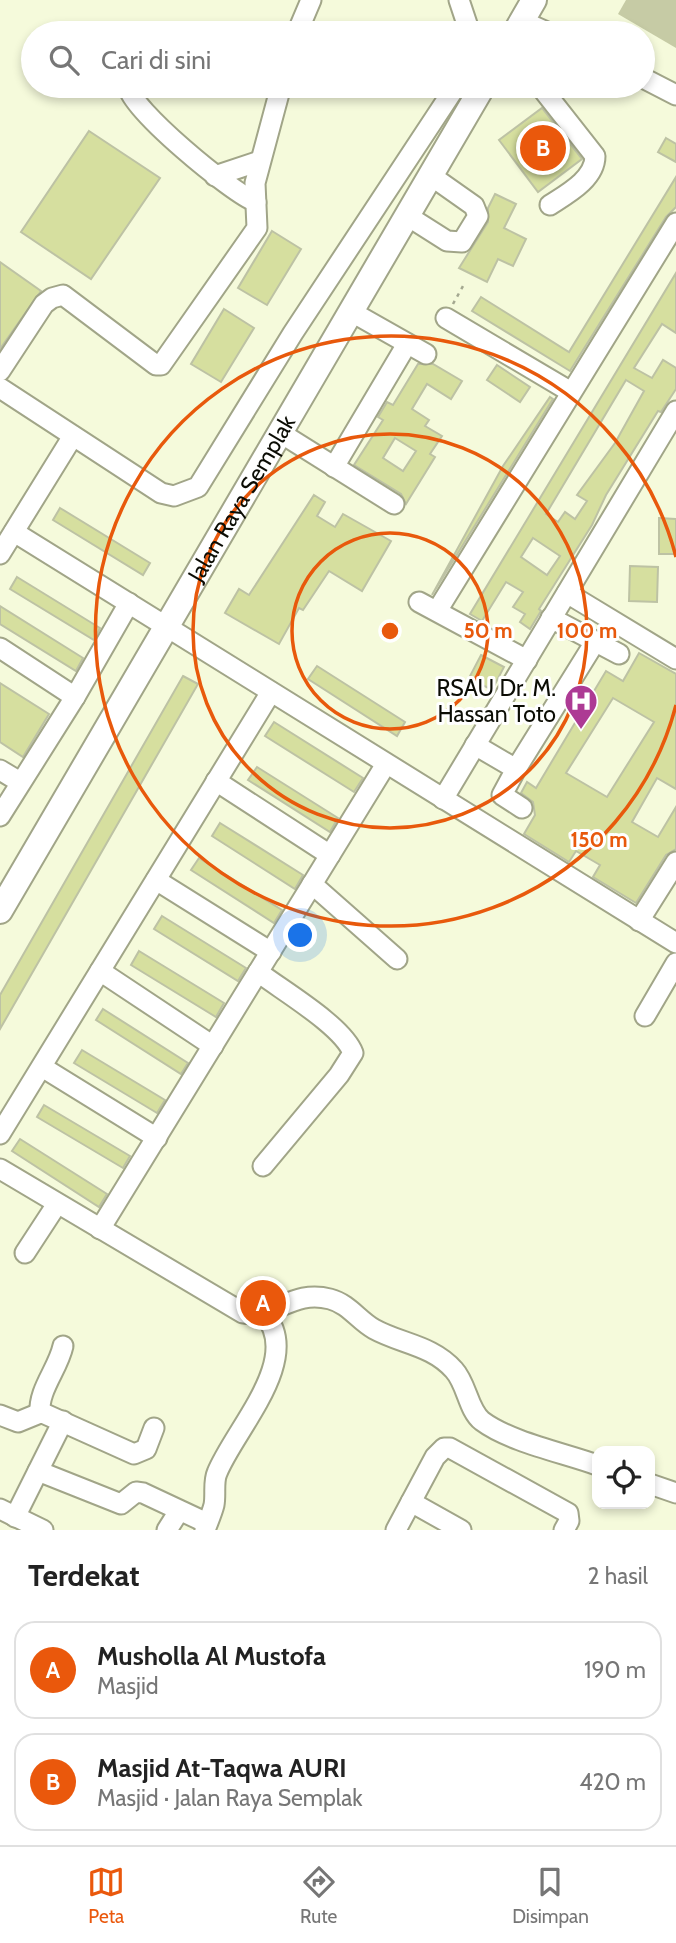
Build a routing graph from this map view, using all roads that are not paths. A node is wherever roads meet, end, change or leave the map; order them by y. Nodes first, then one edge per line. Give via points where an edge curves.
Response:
1 (311, 0) edge
2 (459, 0) edge
3 (302, 21) edge
4 (468, 21) edge
5 (655, 84) edge
6 (676, 95) edge
7 (133, 98) edge
8 (278, 98) edge
9 (448, 98) edge
10 (476, 98) edge
11 (549, 98) edge
12 (260, 161) junction
13 (430, 175) junction
14 (215, 176) junction
15 (256, 202) junction
16 (550, 205) dead end
17 (407, 215) junction
18 (676, 223) edge
19 (351, 310) junction
20 (446, 318) dead end
21 (407, 344) junction
22 (426, 354) dead end
23 (0, 371) edge
24 (0, 388) edge
25 (571, 392) junction
26 (676, 411) edge
27 (279, 432) junction
28 (73, 436) junction
29 (334, 467) junction
30 (394, 504) dead end
31 (14, 531) junction
32 (0, 554) edge
33 (567, 593) junction
34 (129, 603) junction
35 (551, 618) junction
36 (166, 625) junction
37 (595, 642) junction
38 (0, 648) edge
39 (619, 654) dead end
40 (676, 659) edge
41 (527, 660) junction
42 (271, 692) junction
43 (75, 697) junction
44 (475, 746) junction
45 (386, 764) junction
46 (516, 769) junction
47 (0, 770) edge
48 (216, 781) junction
49 (20, 782) junction
50 (502, 795) junction
51 (443, 799) junction
52 (522, 808) dead end
53 (0, 816) edge
54 (488, 818) dead end
55 (330, 855) junction
56 (676, 862) edge
57 (156, 880) junction
58 (312, 884) junction
59 (0, 911) edge
60 (639, 921) junction
61 (676, 943) edge
62 (271, 952) junction
63 (397, 960) dead end
64 (676, 963) edge
65 (100, 971) junction
66 (258, 972) junction
67 (645, 1016) dead end
68 (213, 1046) junction
69 (42, 1067) junction
70 (0, 1134) edge
71 (157, 1138) junction
72 (263, 1166) dead end
73 (0, 1169) edge
74 (57, 1204) junction
75 (100, 1230) junction
76 (25, 1254) dead end
77 (264, 1314) junction
78 (63, 1346) dead end
79 (40, 1413) junction
80 (0, 1415) edge
81 (63, 1421) junction
82 (154, 1428) dead end
83 (592, 1463) edge
84 (38, 1471) junction
85 (655, 1486) edge
86 (676, 1493) edge
87 (411, 1502) junction
88 (179, 1511) junction
89 (8, 1513) edge
90 (206, 1527) edge
91 (43, 1530) edge
92 (167, 1530) edge
93 (396, 1530) edge
94 (461, 1530) edge
95 (564, 1530) edge

1 - 3 street
2 - 4 street
5 - 6 street
7 - 14 street
8 - 12 street
9 - 28 street via 293,332 198,487 174,496 161,493
10 - 13 main road, Jalan Raya Semplak
11 - 16 street via 595,156 593,169 584,179
12 - 14 street
12 - 15 street
13 - 17 main road, Jalan Raya Semplak
13 - 17 street via 474,206 478,216 470,233 461,242 447,241
14 - 15 street
15 - 23 street via 257,228 161,365 63,295 44,304
17 - 19 main road, Jalan Raya Semplak
18 - 25 street
19 - 21 street
19 - 27 main road, Jalan Raya Semplak
20 - 25 street
21 - 22 street
21 - 29 street
24 - 28 street
25 - 41 street via 428,607
26 - 33 street
27 - 29 street
27 - 36 main road, Jalan Raya Semplak
28 - 31 street
29 - 30 street
31 - 32 street
31 - 34 street
33 - 35 street
33 - 40 street
34 - 36 street
34 - 43 street
35 - 37 street
35 - 41 street
36 - 42 street
36 - 59 main road, Jalan Raya Semplak
37 - 39 street
37 - 46 street
38 - 43 street
41 - 44 street
42 - 45 street
42 - 48 street
43 - 49 street
44 - 46 street
44 - 51 street
45 - 51 street
45 - 55 street
46 - 50 street
47 - 49 street
48 - 55 street
48 - 57 street
49 - 53 street
50 - 52 street
50 - 54 street
51 - 60 street
55 - 58 street
56 - 60 street
57 - 62 street
57 - 65 street
58 - 62 street
58 - 63 street
60 - 61 street
62 - 66 street
64 - 67 street
65 - 68 street
65 - 69 street
66 - 68 street
66 - 72 street via 336,1031 353,1053
68 - 71 street
69 - 70 street
69 - 71 street
71 - 75 street
73 - 74 street
74 - 75 street
74 - 76 street
75 - 77 street via 243,1313
77 - 83 street via 292,1298 327,1298 344,1304 374,1329 449,1364 482,1421
77 - 90 street via 277,1336 270,1376 215,1476 214,1506
78 - 79 street via 42,1395
79 - 80 street via 18,1422
79 - 81 street
81 - 82 street via 134,1454 146,1449
81 - 84 street
84 - 88 street via 121,1504 136,1492
84 - 89 street
85 - 86 street
87 - 93 street
87 - 94 street
87 - 95 street via 439,1451 450,1448 568,1513
88 - 90 street
88 - 92 street
89 - 91 street

